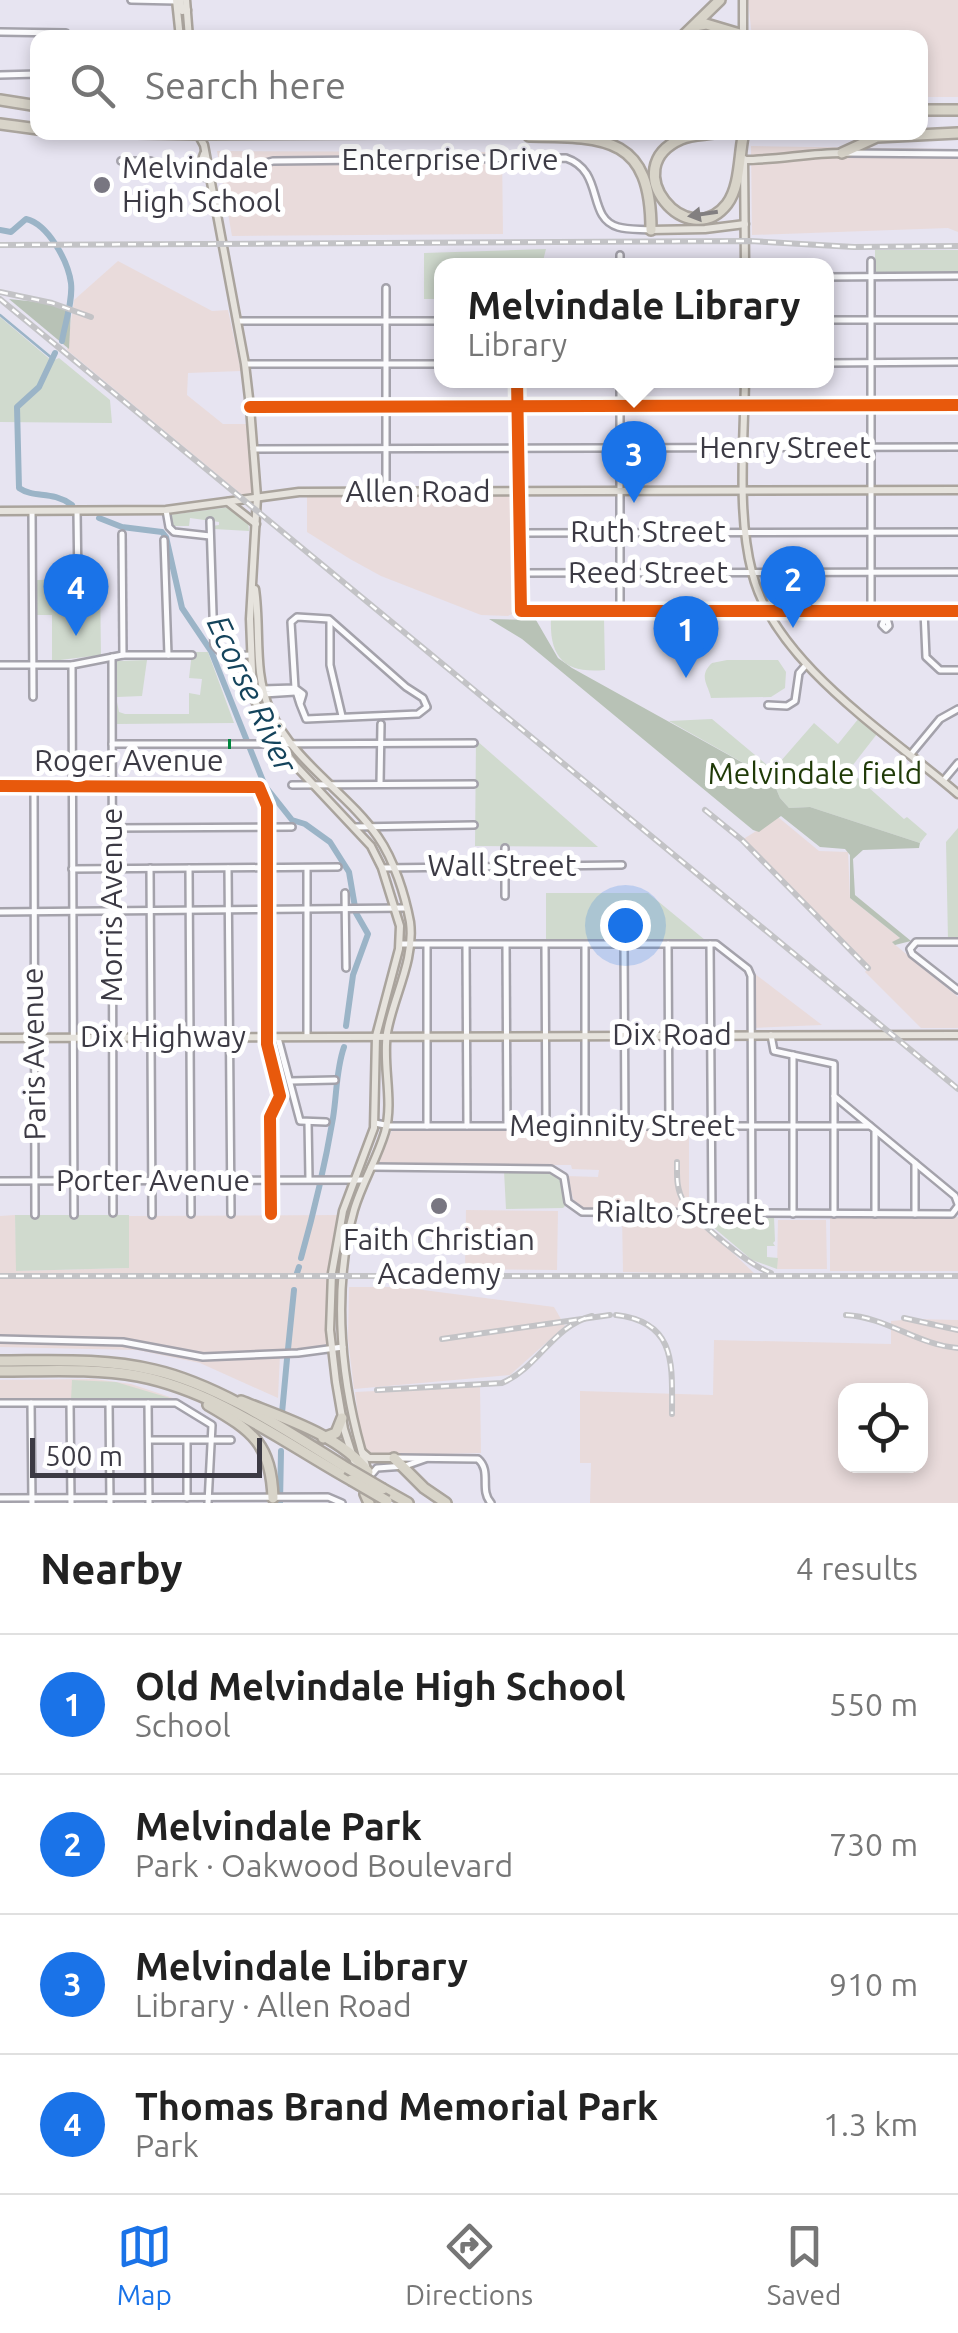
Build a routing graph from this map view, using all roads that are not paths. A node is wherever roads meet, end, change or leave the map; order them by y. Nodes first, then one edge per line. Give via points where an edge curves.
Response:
1 (132, 0) edge
2 (180, 0) edge
3 (720, 0) edge
4 (743, 0) edge
5 (744, 24) joint
6 (692, 27) junction
7 (181, 30) edge
8 (186, 30) edge
9 (689, 30) edge
10 (724, 30) edge
11 (744, 30) edge
12 (0, 32) edge
13 (30, 32) edge
14 (30, 74) edge
15 (0, 75) edge
16 (0, 100) edge
17 (30, 105) edge
18 (928, 110) edge
19 (958, 110) edge
20 (0, 124) edge
21 (30, 128) edge
22 (928, 131) edge
23 (958, 132) edge
24 (928, 134) edge
25 (207, 140) edge
26 (594, 140) edge
27 (683, 140) edge
28 (742, 140) edge
29 (743, 140) edge
30 (872, 140) edge
31 (876, 140) edge
32 (204, 146) junction
33 (842, 153) junction
34 (877, 153) junction
35 (958, 154) edge
36 (744, 160) junction
37 (120, 161) dead end
38 (186, 173) junction
39 (210, 178) junction
40 (744, 210) junction
41 (745, 224) junction
42 (714, 228) junction
43 (651, 230) junction
44 (745, 258) edge
45 (871, 261) dead end
46 (834, 276) edge
47 (871, 276) junction
48 (958, 276) edge
49 (386, 288) dead end
50 (834, 320) edge
51 (872, 320) junction
52 (958, 320) edge
53 (238, 321) junction
54 (386, 321) junction
55 (434, 321) edge
56 (871, 362) junction
57 (958, 362) edge
58 (834, 363) edge
59 (245, 364) junction
60 (386, 364) junction
61 (434, 364) edge
62 (517, 388) edge
63 (620, 388) edge
64 (744, 388) edge
65 (871, 405) junction
66 (958, 405) edge
67 (386, 406) junction
68 (517, 406) junction
69 (620, 406) junction
70 (744, 406) junction
71 (250, 407) junction
72 (620, 448) junction
73 (745, 448) junction
74 (872, 448) junction
75 (958, 448) edge
76 (386, 449) junction
77 (516, 449) junction
78 (253, 450) junction
79 (871, 490) junction
80 (958, 490) edge
81 (620, 491) junction
82 (745, 491) junction
83 (386, 492) junction
84 (517, 492) junction
85 (257, 497) junction
86 (226, 502) junction
87 (166, 510) junction
88 (0, 511) edge
89 (32, 511) junction
90 (77, 511) junction
91 (210, 521) dead end
92 (256, 524) junction
93 (518, 532) junction
94 (620, 532) junction
95 (745, 532) junction
96 (871, 532) junction
97 (958, 532) edge
98 (122, 534) dead end
99 (212, 539) junction
100 (164, 540) dead end
101 (752, 572) junction
102 (871, 572) junction
103 (958, 572) edge
104 (518, 573) junction
105 (620, 573) junction
106 (78, 587) dead end
107 (872, 611) junction
108 (924, 611) junction
109 (958, 611) edge
110 (766, 612) junction
111 (620, 613) junction
112 (330, 621) junction
113 (192, 655) dead end
114 (254, 655) junction
115 (123, 656) junction
116 (168, 656) junction
117 (112, 657) junction
118 (0, 665) edge
119 (33, 665) junction
120 (72, 665) junction
121 (808, 666) junction
122 (958, 670) edge
123 (295, 690) junction
124 (263, 691) junction
125 (33, 698) dead end
126 (768, 705) dead end
127 (958, 709) edge
128 (342, 716) junction
129 (381, 724) dead end
130 (382, 743) junction
131 (474, 743) dead end
132 (112, 744) junction
133 (279, 744) junction
134 (292, 744) junction
135 (911, 754) junction
136 (958, 764) edge
137 (943, 782) junction
138 (380, 784) junction
139 (474, 784) dead end
140 (292, 785) dead end
141 (312, 785) junction
142 (326, 785) junction
143 (0, 786) edge
144 (34, 786) junction
145 (72, 786) junction
146 (112, 786) junction
147 (958, 794) edge
148 (292, 826) dead end
149 (370, 826) junction
150 (474, 826) dead end
151 (267, 827) junction
152 (355, 827) junction
153 (112, 828) junction
154 (504, 848) dead end
155 (622, 865) dead end
156 (392, 866) junction
157 (505, 866) junction
158 (338, 867) dead end
159 (72, 868) junction
160 (112, 868) junction
161 (150, 868) junction
162 (190, 868) junction
163 (228, 868) junction
164 (268, 868) junction
165 (306, 868) junction
166 (382, 868) junction
167 (345, 893) dead end
168 (505, 896) dead end
169 (406, 908) junction
170 (190, 910) junction
171 (268, 910) junction
172 (307, 910) junction
173 (353, 910) junction
174 (396, 910) junction
175 (33, 911) junction
176 (72, 911) junction
177 (112, 911) junction
178 (151, 911) junction
179 (229, 911) junction
180 (0, 912) edge
181 (958, 942) edge
182 (400, 944) junction
183 (410, 944) junction
184 (506, 944) junction
185 (545, 944) junction
186 (585, 944) junction
187 (624, 944) junction
188 (668, 944) junction
189 (710, 944) junction
190 (427, 945) junction
191 (466, 945) junction
192 (346, 968) dead end
193 (957, 990) edge
194 (380, 1018) junction
195 (390, 1022) junction
196 (426, 1035) junction
197 (466, 1035) junction
198 (506, 1035) junction
199 (545, 1035) junction
200 (585, 1035) junction
201 (624, 1035) junction
202 (668, 1035) junction
203 (712, 1035) junction
204 (752, 1035) junction
205 (770, 1035) junction
206 (958, 1035) edge
207 (268, 1036) junction
208 (278, 1036) junction
209 (308, 1036) junction
210 (376, 1036) junction
211 (386, 1036) junction
212 (152, 1037) junction
213 (190, 1037) junction
214 (230, 1037) junction
215 (0, 1038) edge
216 (34, 1038) junction
217 (73, 1038) junction
218 (113, 1038) junction
219 (375, 1054) junction
220 (385, 1054) junction
221 (792, 1055) junction
222 (336, 1080) dead end
223 (375, 1080) junction
224 (290, 1081) junction
225 (386, 1081) junction
226 (834, 1096) junction
227 (304, 1122) junction
228 (326, 1122) dead end
229 (375, 1123) junction
230 (386, 1126) junction
231 (426, 1126) junction
232 (467, 1126) junction
233 (507, 1126) junction
234 (546, 1126) junction
235 (586, 1126) junction
236 (624, 1126) junction
237 (670, 1126) junction
238 (712, 1126) junction
239 (752, 1126) junction
240 (793, 1126) junction
241 (834, 1126) junction
242 (872, 1128) junction
243 (915, 1163) junction
244 (371, 1167) junction
245 (191, 1180) junction
246 (270, 1180) junction
247 (312, 1180) junction
248 (354, 1180) junction
249 (365, 1180) junction
250 (0, 1181) edge
251 (35, 1181) junction
252 (74, 1181) junction
253 (113, 1181) junction
254 (152, 1181) junction
255 (230, 1181) junction
256 (346, 1202) junction
257 (958, 1207) edge
258 (355, 1209) junction
259 (113, 1213) dead end
260 (191, 1214) dead end
261 (231, 1214) dead end
262 (270, 1214) dead end
263 (712, 1214) junction
264 (752, 1214) junction
265 (793, 1214) junction
266 (834, 1214) junction
267 (875, 1214) junction
268 (915, 1214) junction
269 (35, 1215) dead end
270 (74, 1215) dead end
271 (152, 1215) dead end
272 (0, 1339) edge
273 (344, 1347) junction
274 (332, 1350) junction
275 (0, 1361) edge
276 (0, 1371) edge
277 (136, 1376) junction
278 (336, 1382) junction
279 (196, 1384) junction
280 (348, 1384) junction
281 (338, 1397) junction
282 (350, 1398) junction
283 (0, 1403) edge
284 (30, 1403) junction
285 (70, 1403) junction
286 (109, 1403) junction
287 (148, 1403) junction
288 (342, 1418) junction
289 (323, 1438) junction
290 (148, 1440) junction
291 (187, 1440) junction
292 (212, 1440) junction
293 (231, 1440) dead end
294 (357, 1453) junction
295 (432, 1456) junction
296 (394, 1458) junction
297 (405, 1466) junction
298 (369, 1475) junction
299 (0, 1498) edge
300 (188, 1498) junction
301 (277, 1499) edge
302 (70, 1500) edge
303 (110, 1500) edge
304 (149, 1500) edge
305 (208, 1500) edge
306 (32, 1501) edge
307 (366, 1501) edge
308 (385, 1502) edge
309 (342, 1503) edge
310 (408, 1503) edge
311 (446, 1503) edge
312 (491, 1503) edge

1 - 2 street
2 - 7 main road
2 - 8 main road via 187,10
3 - 6 highway
4 - 5 main road
5 - 11 highway
6 - 9 highway
6 - 10 highway
12 - 13 street
14 - 15 street
16 - 17 highway
18 - 19 highway
20 - 21 highway
22 - 23 highway
23 - 24 highway
25 - 32 main road
26 - 43 highway via 621,149 637,164 651,201
28 -> 27 highway via 735,187 724,208 702,218 674,212 656,189 658,161
29 - 36 main road
30 - 33 highway
31 - 34 highway
32 - 38 main road via 200,166
32 - 39 main road
33 - 34 street
33 - 36 main road
34 - 35 street
36 - 40 main road
37 - 38 street, Enterprise Drive via 150,161
38 - 39 street, Enterprise Drive
39 - 43 street, Enterprise Drive via 273,160 566,158 587,172 608,222
39 - 53 main road
40 - 41 main road
40 - 42 main road
41 - 42 main road, Enterprise Drive
41 - 44 main road
42 - 43 main road, Enterprise Drive
45 - 47 street
46 - 47 street
47 - 48 street
47 - 51 street
49 - 54 street
50 - 51 street
51 - 52 street
51 - 56 street
53 - 54 street
53 - 59 main road
54 - 55 street
54 - 60 street
56 - 57 street
56 - 58 street
56 - 65 street
59 - 60 street
59 - 71 main road
60 - 61 street
60 - 67 street
62 - 68 street
63 - 69 street
64 - 70 main road
65 - 66 street
65 - 70 street
65 - 74 street
67 - 68 street
67 - 71 street
67 - 76 street
68 - 69 street
68 - 77 street
69 - 70 street
69 - 72 street
70 - 73 main road
71 - 78 main road
72 - 73 street, Henry Street
72 - 77 street, Henry Street
72 - 81 street
73 - 74 street, Henry Street
73 - 82 main road
74 - 75 street, Henry Street
74 - 79 street
76 - 77 street, Henry Street
76 - 78 street, Henry Street
76 - 83 street
77 - 84 street
78 - 85 main road
79 - 80 main road, Allen Road
79 - 82 main road, Allen Road
79 - 96 street
81 - 82 main road, Allen Road
81 - 84 main road, Allen Road
81 - 94 street
82 - 95 main road
83 - 84 main road, Allen Road
83 - 85 main road, Allen Road
84 - 93 street
85 - 86 main road, Allen Road
85 - 92 main road
86 - 87 main road, Allen Road
86 - 92 main road
87 - 90 main road, Allen Road
87 - 99 street via 172,532
88 - 89 main road, Allen Road
89 - 90 main road, Allen Road
89 - 119 street
90 - 106 street
91 - 99 street
92 - 114 main road
93 - 94 street, Ruth Street
93 - 104 street
94 - 95 street, Ruth Street
94 - 105 street
95 - 96 street, Ruth Street
95 - 101 main road
96 - 97 street, Ruth Street
96 - 102 street
98 - 115 street
99 - 114 street via 218,653
100 - 116 street
101 - 102 street, Reed Street
101 - 105 street, Reed Street
101 - 110 main road
102 - 103 street, Reed Street
102 - 107 street
104 - 105 street, Reed Street
104 - 111 street via 518,608 525,612
105 - 111 street
107 - 108 street
107 - 110 street
108 - 109 street
108 - 122 street via 926,658 940,670
110 - 111 street
110 - 121 main road
112 - 123 street via 292,620
112 - 128 street via 330,665
112 - 128 street via 426,704 421,714
113 - 116 street
114 - 124 main road
114 - 133 main road via 254,700
115 - 116 street
115 - 117 street
117 - 120 street
117 - 132 street, Morris Avenue
118 - 119 street
119 - 120 street
119 - 125 street
120 - 145 street
121 - 126 street via 792,704
121 - 135 main road
123 - 124 street
123 - 128 street via 304,696 306,719
124 - 134 main road
127 - 135 street via 940,719
129 - 130 street
130 - 131 street
130 - 134 street
130 - 138 street
132 - 133 street
132 - 146 street, Morris Avenue
133 - 134 street
133 - 141 main road
134 - 142 main road
135 - 137 main road
136 - 137 street
137 - 147 main road
138 - 139 street
138 - 142 street
140 - 141 street
141 - 142 street
141 - 152 main road
142 - 149 main road
143 - 144 street, Roger Avenue
144 - 145 street, Roger Avenue
144 - 175 street, Paris Avenue
145 - 146 street, Roger Avenue
145 - 159 street
146 - 151 street, Roger Avenue via 258,786
146 - 153 street, Morris Avenue
148 - 151 street
149 - 150 street
149 - 152 street
149 - 156 main road
151 - 153 street
151 - 164 street
152 - 166 main road
153 - 160 street, Morris Avenue
154 - 157 street
155 - 157 street, Wall Street
156 - 157 street, Wall Street
156 - 166 street, Wall Street
156 - 169 main road
157 - 168 street
158 - 165 street
159 - 160 street
159 - 176 street
160 - 161 street
160 - 177 street, Morris Avenue
161 - 162 street
161 - 178 street
162 - 163 street
162 - 170 street
163 - 164 street
163 - 179 street
164 - 165 street
164 - 171 street
165 - 172 street
166 - 174 main road
167 - 173 street
169 - 174 street
169 - 183 main road
170 - 178 street
170 - 179 street
170 - 213 street
171 - 172 street
171 - 179 street
171 - 207 street
172 - 173 street
172 - 209 street
173 - 174 street
173 - 192 street
174 - 182 main road
175 - 176 street
175 - 180 street
175 - 216 street, Paris Avenue
176 - 177 street
176 - 217 street
177 - 178 street
177 - 218 street, Morris Avenue
178 - 212 street
179 - 214 street
181 - 193 street via 910,947
182 - 183 street
182 - 194 main road
183 - 190 street
183 - 195 main road
184 - 185 street
184 - 191 street
184 - 198 street
185 - 186 street
185 - 199 street
186 - 187 street
186 - 200 street
187 - 188 street
187 - 201 street
188 - 189 street
188 - 202 street
189 - 203 street
189 - 204 street via 750,972
190 - 191 street
190 - 196 street
191 - 197 street
194 - 195 main road
194 - 210 main road
195 - 211 main road
196 - 197 main road, Dix Road
196 - 211 main road, Dix Road
196 - 231 street
197 - 198 main road, Dix Road
197 - 232 street
198 - 199 main road, Dix Road
198 - 233 street
199 - 200 main road, Dix Road
199 - 234 street
200 - 201 main road, Dix Road
200 - 235 street
201 - 202 main road, Dix Road
201 - 236 street
202 - 203 main road, Dix Road
202 - 237 street
203 - 204 main road, Dix Road
203 - 238 street
204 - 205 main road, Dix Road
204 - 239 street
205 - 206 main road, Dix Road
205 - 221 street via 772,1050
207 - 208 main road, Dix Highway
207 - 214 main road, Dix Highway
207 - 246 street via 280,1096 270,1117
208 - 209 main road, Dix Highway
208 - 224 street
209 - 210 main road, Dix Highway
210 - 211 main road, Dix Highway
210 - 219 main road
211 - 220 main road
212 - 213 main road, Dix Highway
212 - 218 main road, Dix Highway
212 - 254 street
213 - 214 main road, Dix Highway
213 - 245 street
214 - 255 street
215 - 216 main road, Dix Highway
216 - 217 main road, Dix Highway
216 - 251 street, Paris Avenue
217 - 218 main road, Dix Highway
217 - 252 street
218 - 253 street, Morris Avenue
219 - 220 main road
219 - 223 main road
220 - 225 main road
221 - 226 street via 834,1064
221 - 240 street
222 - 224 street
223 - 225 main road
223 - 229 main road
224 - 227 street
225 - 230 main road
226 - 241 street
226 - 242 street
227 - 228 street
227 - 247 street
229 - 230 street, Meginnity Street
229 - 248 main road
230 - 231 street, Meginnity Street
230 - 244 main road
231 - 232 street, Meginnity Street
232 - 233 street, Meginnity Street
233 - 234 street, Meginnity Street
234 - 235 street, Meginnity Street
235 - 236 street, Meginnity Street
236 - 237 street, Meginnity Street
237 - 238 street, Meginnity Street
238 - 239 street, Meginnity Street
238 - 263 street
239 - 240 street, Meginnity Street
239 - 264 street
240 - 241 street, Meginnity Street
240 - 265 street
241 - 242 street, Meginnity Street
241 - 266 street
242 - 243 street
242 - 267 street
243 - 257 street via 955,1196
243 - 268 street
244 - 249 main road
244 - 263 street, Rialto Street via 552,1169 564,1177 568,1202 578,1211
245 - 254 street, Porter Avenue
245 - 255 street, Porter Avenue
245 - 260 street
246 - 247 street, Porter Avenue
246 - 255 street, Porter Avenue
246 - 262 street
247 - 248 street, Porter Avenue
248 - 249 street, Porter Avenue
248 - 256 main road
249 - 258 main road
250 - 251 street, Porter Avenue
251 - 252 street, Porter Avenue
251 - 269 street, Paris Avenue
252 - 253 street, Porter Avenue
252 - 270 street
253 - 254 street, Porter Avenue
253 - 259 street, Morris Avenue
254 - 271 street
255 - 261 street
256 - 258 main road
256 - 274 main road via 333,1259
257 - 268 street, Rialto Street via 952,1214
258 - 273 main road via 346,1256
263 - 264 street, Rialto Street
264 - 265 street, Rialto Street
265 - 266 street, Rialto Street
266 - 267 street, Rialto Street
267 - 268 street, Rialto Street
272 - 274 street via 118,1342 203,1357
273 - 274 street
273 - 280 main road
274 - 278 main road
275 - 279 highway via 107,1362
276 - 277 highway
277 - 301 highway via 203,1402 256,1439 270,1460
277 - 308 highway, bridge via 206,1398
278 - 280 main road
278 - 281 main road
279 - 289 highway
279 - 310 highway, bridge
280 - 282 main road
281 - 282 main road
281 - 288 main road
282 - 294 main road
283 - 284 street
284 - 285 street
284 - 306 street
285 - 286 street
285 - 302 street
286 - 287 street
286 - 303 street
287 - 290 street
287 - 292 street via 178,1404 212,1424
288 - 289 highway via 336,1433
288 - 294 main road
289 - 294 highway
290 - 291 street
290 - 304 street
291 - 292 street
291 - 300 street
292 - 293 street
292 - 305 street
294 - 296 main road
294 - 298 highway
294 - 307 main road
295 - 296 street
295 - 297 street
295 - 312 street via 480,1460
296 - 297 highway
297 - 298 street
297 - 311 highway
298 - 308 main road
299 - 306 street
300 - 304 street
300 - 305 street
301 - 305 street
301 - 309 street via 328,1496
302 - 303 street
302 - 306 street
303 - 304 street

